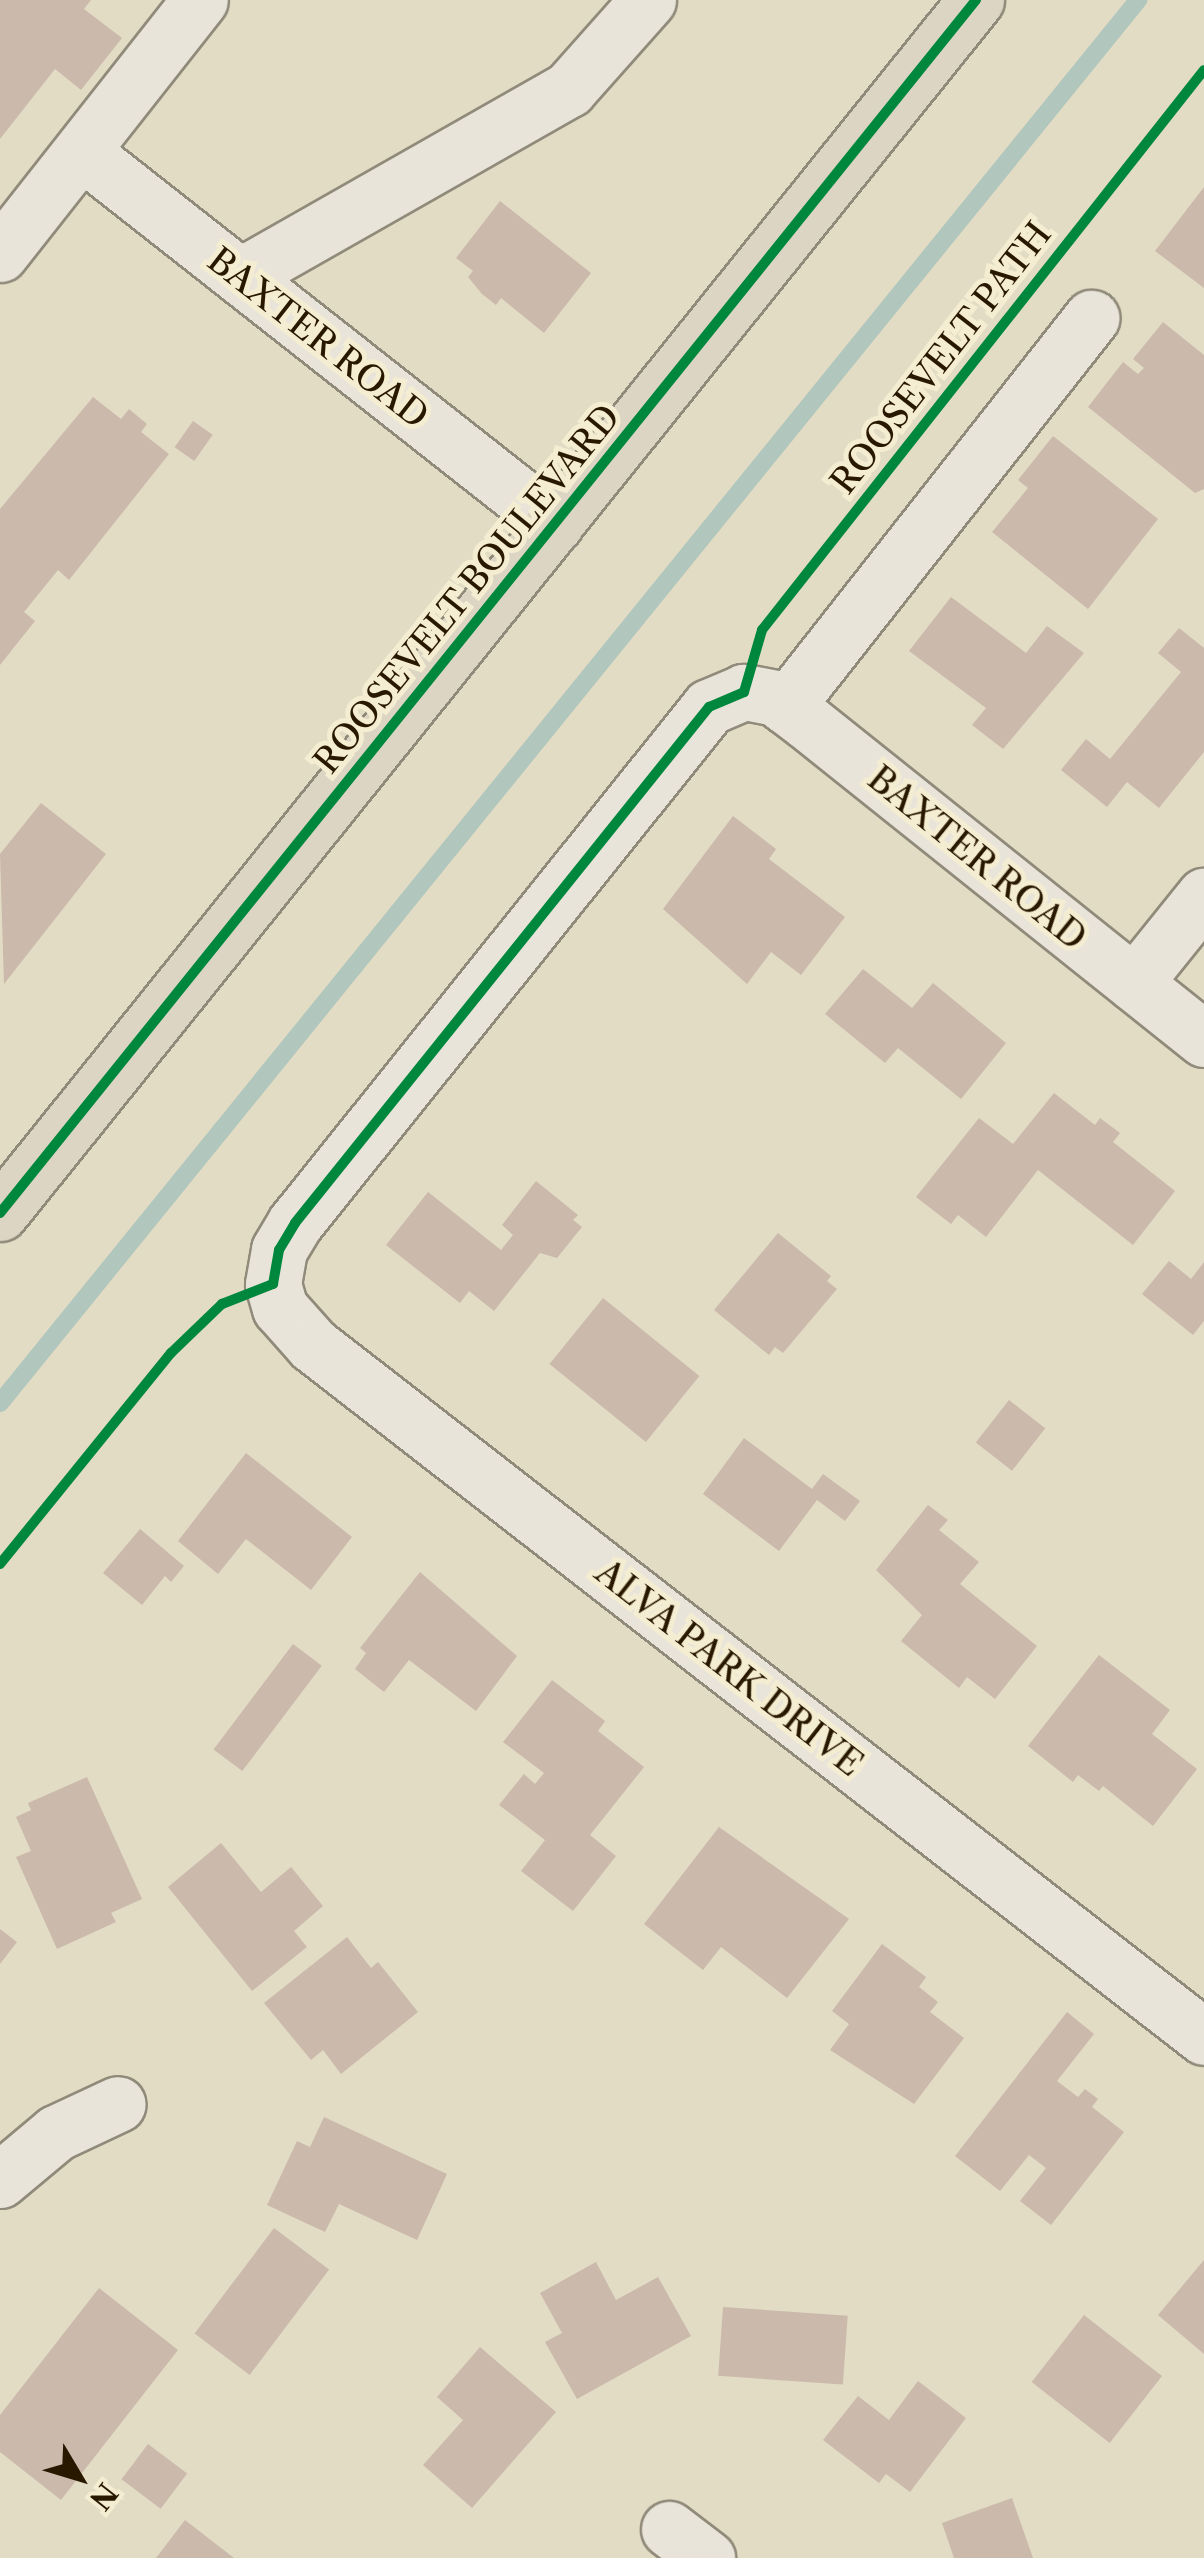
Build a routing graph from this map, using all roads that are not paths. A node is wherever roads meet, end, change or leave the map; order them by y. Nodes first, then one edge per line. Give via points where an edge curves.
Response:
1 (200, 0) edge
2 (648, 0) edge
3 (976, 0) edge
4 (82, 152) junction
5 (0, 254) edge
6 (240, 276) junction
7 (1091, 318) dead end
8 (554, 524) junction
9 (765, 699) junction
10 (1204, 896) edge
11 (1134, 983) junction
12 (1204, 1039) edge
13 (0, 1213) edge
14 (1204, 2037) edge
15 (118, 2104) dead end
16 (0, 2180) edge

1 - 4 street
2 - 6 street via 569,89
3 - 8 main road, ROOSEVELT BOULEVARD
4 - 5 street
4 - 6 street, BAXTER ROAD
6 - 8 street, BAXTER ROAD
7 - 9 street
8 - 13 main road, ROOSEVELT BOULEVARD
9 - 11 street, BAXTER ROAD
9 - 14 street, ALVA PARK DRIVE via 710,707 307,1208 280,1250 273,1284 280,1308 313,1345
10 - 11 street
11 - 12 street, BAXTER ROAD
15 - 16 street via 56,2133

